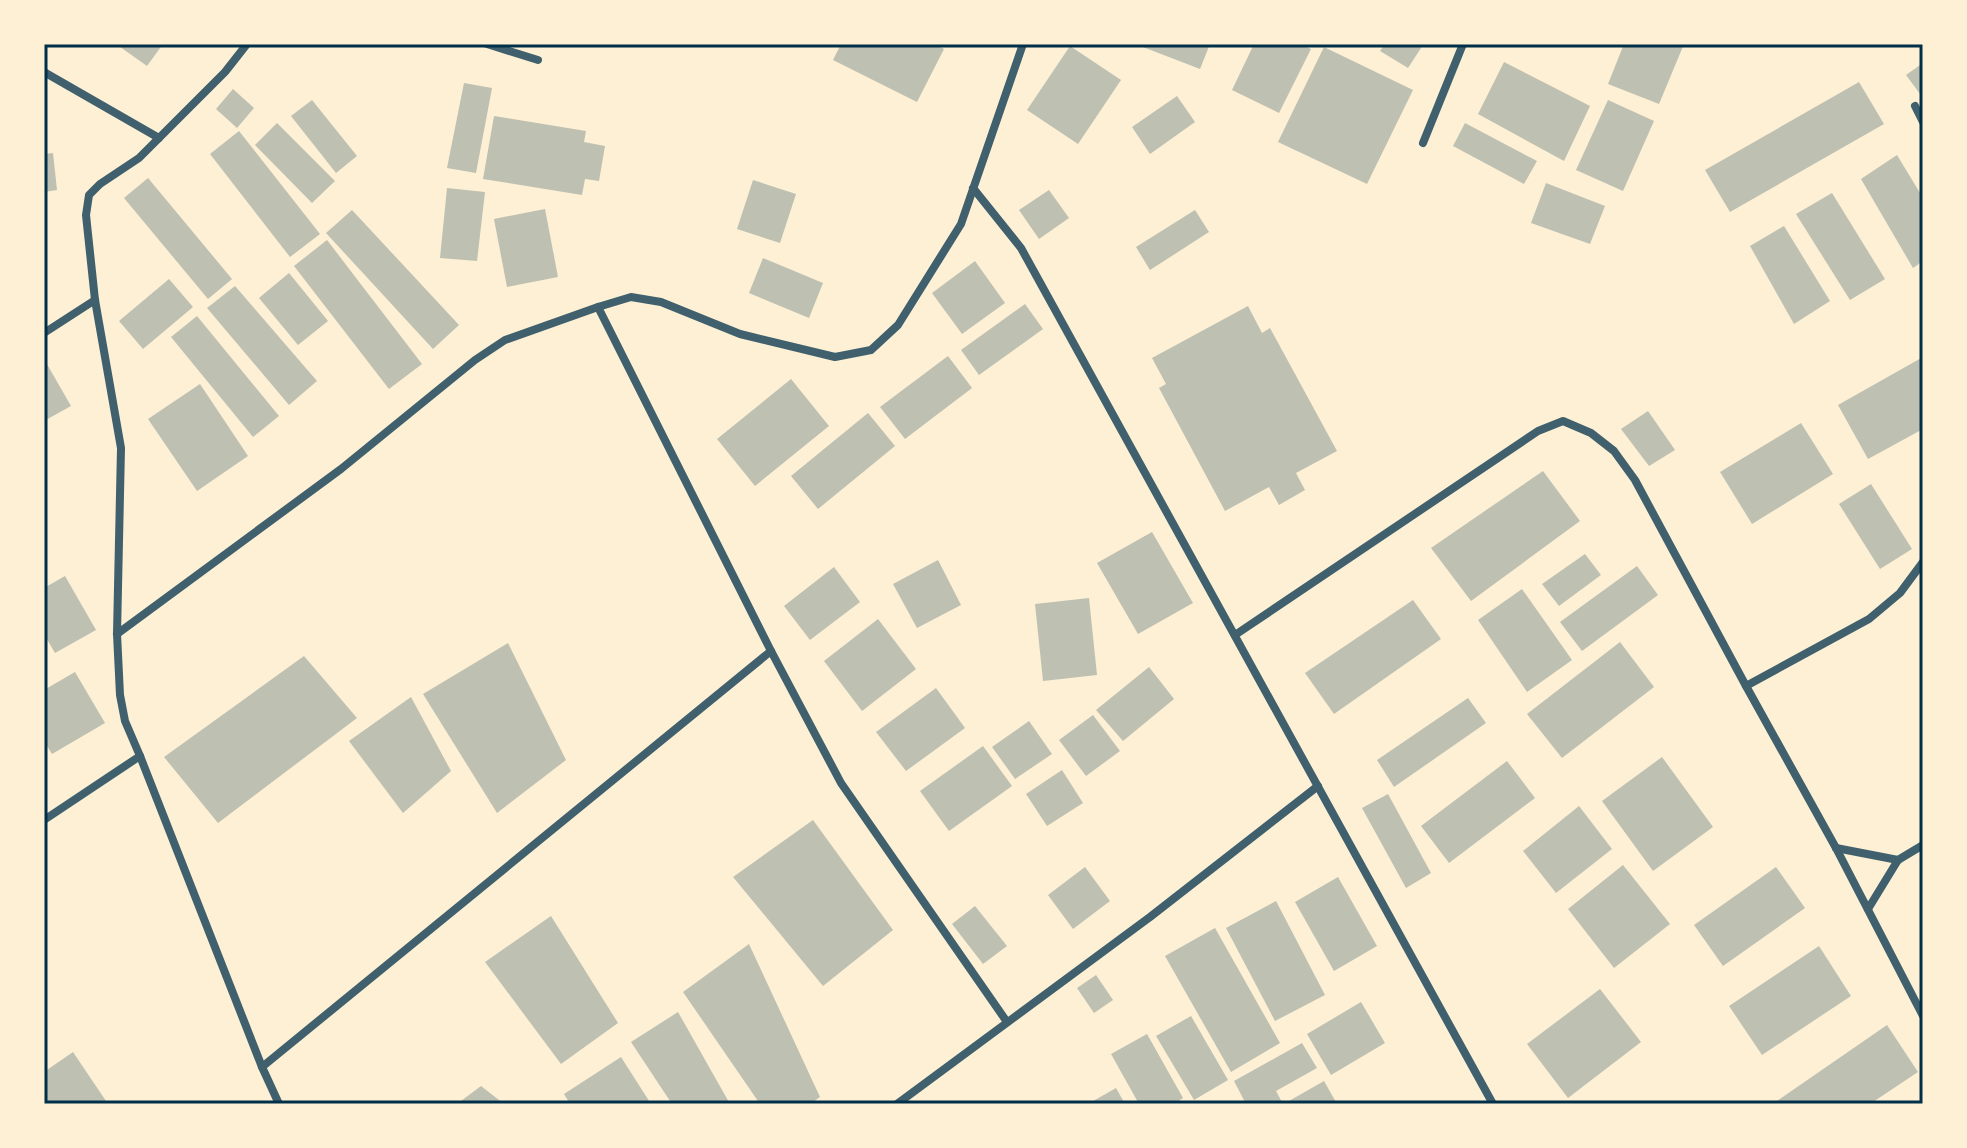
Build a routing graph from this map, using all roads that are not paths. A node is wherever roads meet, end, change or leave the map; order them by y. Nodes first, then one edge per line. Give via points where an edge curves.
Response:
1 (247, 44) edge
2 (487, 44) edge
3 (1023, 44) edge
4 (1463, 44) edge
5 (538, 60) dead end
6 (44, 72) edge
7 (1915, 106) dead end
8 (1923, 122) edge
9 (159, 138) junction
10 (1423, 143) dead end
11 (973, 188) junction
12 (95, 300) junction
13 (598, 307) junction
14 (44, 333) edge
15 (1923, 562) edge
16 (117, 634) junction
17 (1235, 635) junction
18 (771, 651) junction
19 (1746, 686) junction
20 (140, 756) junction
21 (1318, 786) junction
22 (44, 820) edge
23 (1923, 845) edge
24 (1836, 848) junction
25 (1898, 860) junction
26 (1868, 909) junction
27 (1923, 1016) edge
28 (1007, 1022) junction
29 (262, 1067) junction
30 (279, 1104) edge
31 (897, 1104) edge
32 (1493, 1104) edge

1 - 9 street
2 - 5 street
3 - 11 street
4 - 10 street
6 - 9 street
7 - 8 street
9 - 12 street via 89,195 86,215
11 - 13 street via 961,224 898,325 871,350 835,357 740,334 661,302 631,297
11 - 17 street via 1021,248
12 - 14 street
12 - 16 street via 121,448
13 - 16 street via 505,340 475,360 341,469
13 - 18 street
15 - 19 street via 1900,593 1869,619
16 - 20 street via 122,708
17 - 19 street via 1538,431 1563,421 1614,451 1635,480
17 - 21 street
18 - 28 street via 841,783
18 - 29 street
19 - 24 street
20 - 22 street
20 - 29 street
21 - 28 street
21 - 32 street
23 - 25 street
24 - 25 street
24 - 26 street
25 - 26 street
26 - 27 street
28 - 31 street
29 - 30 street

